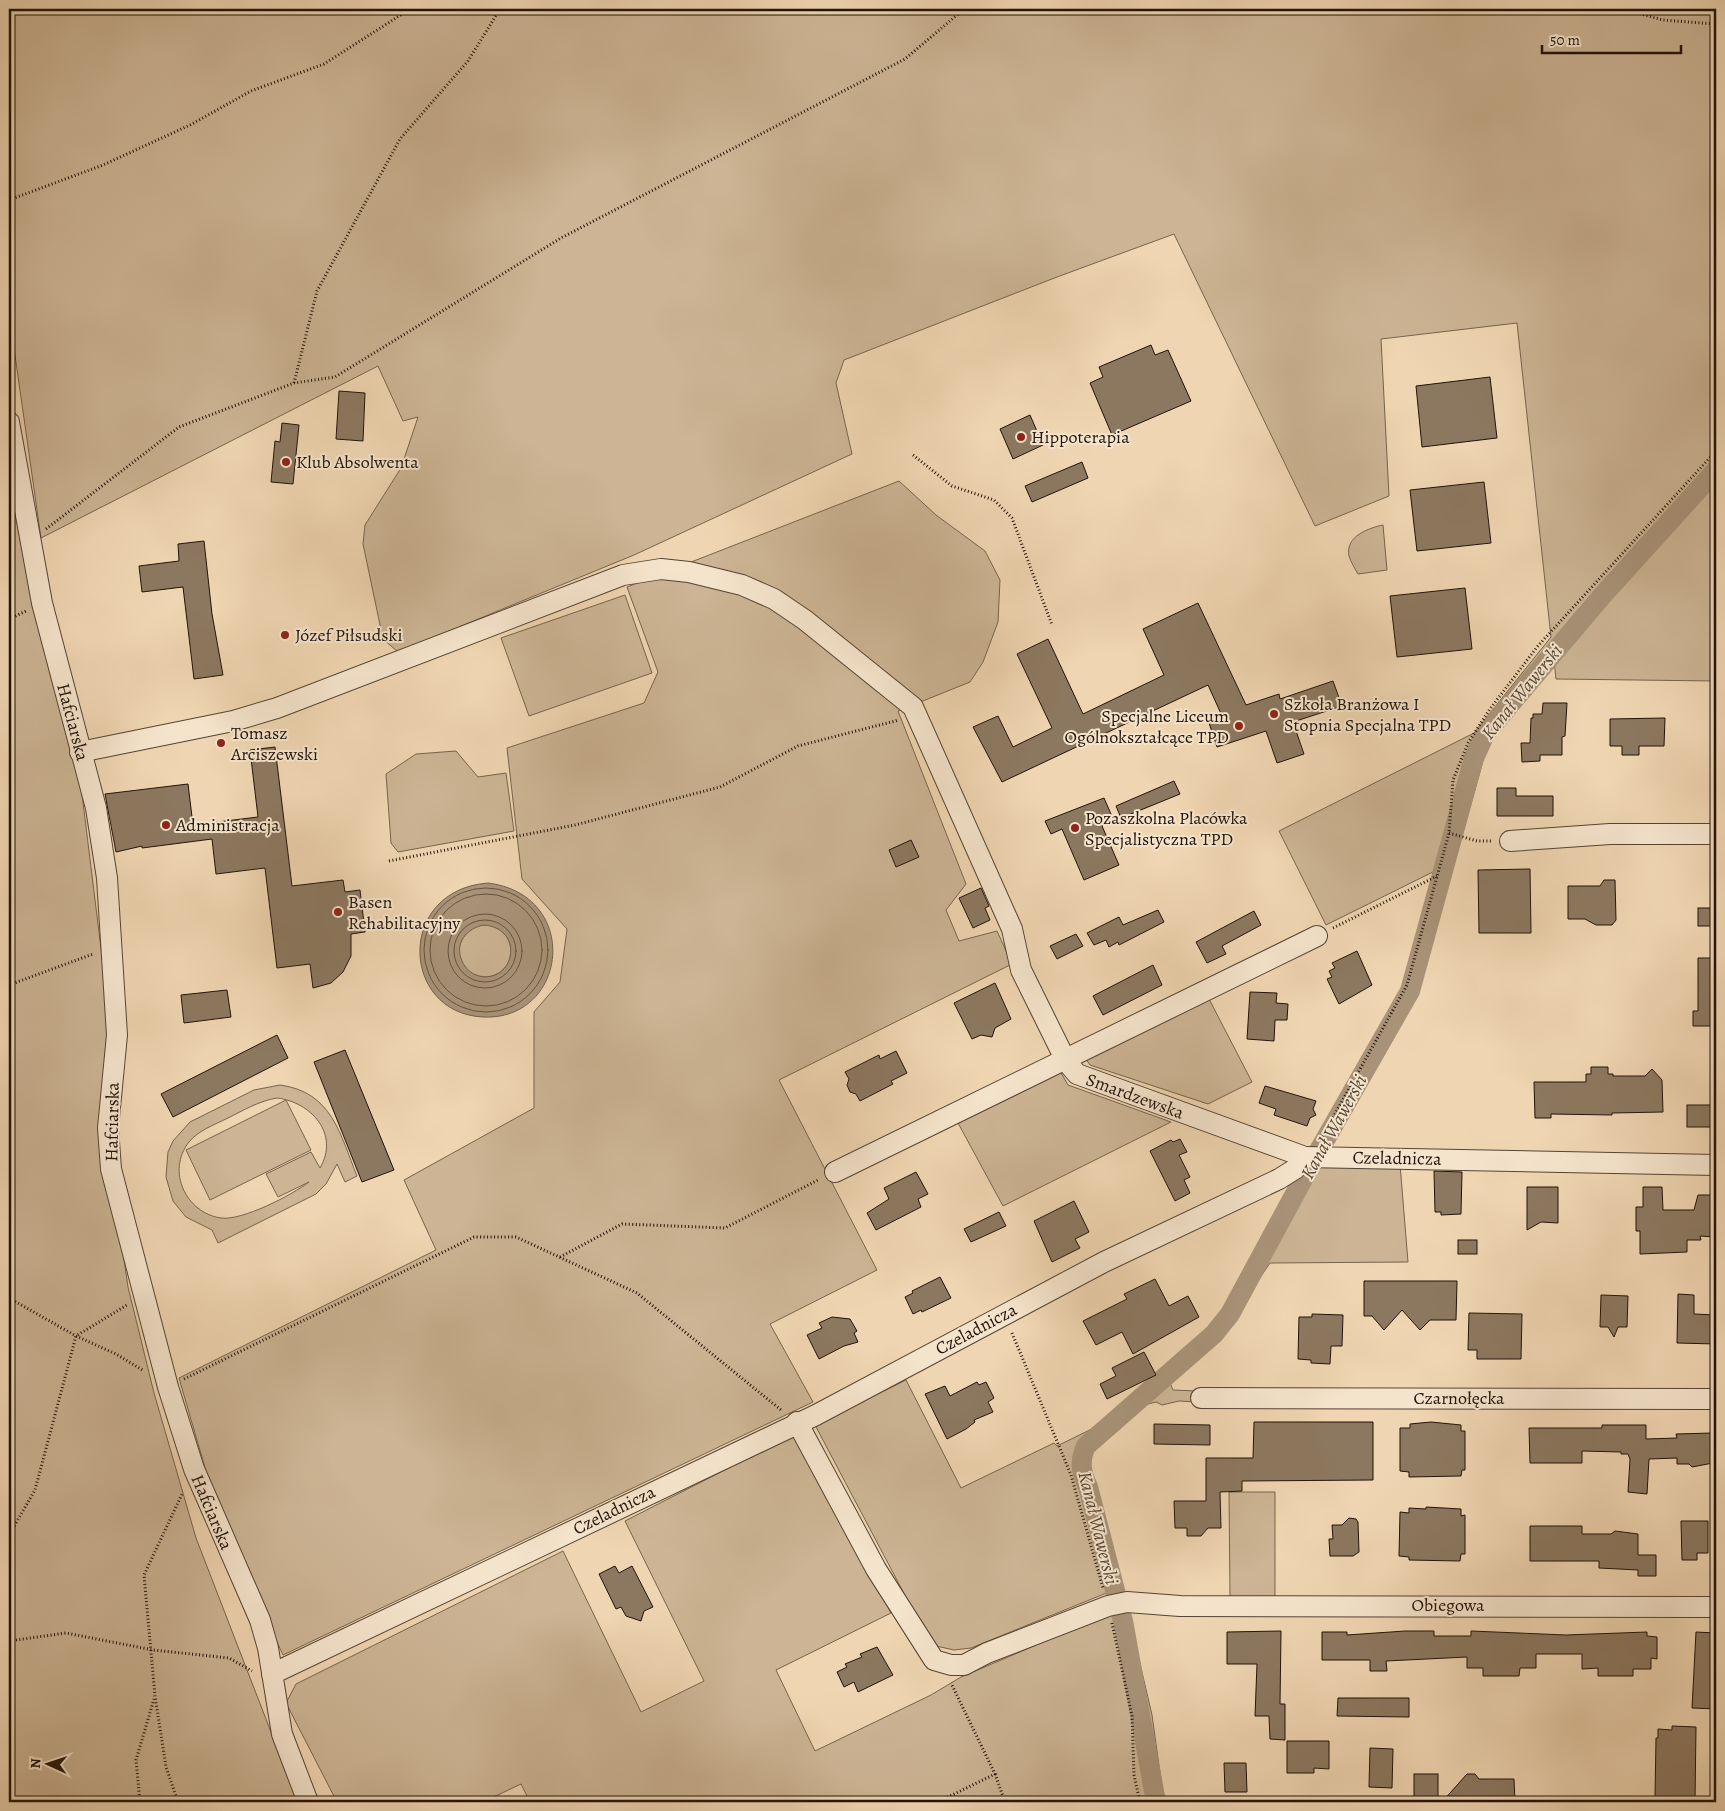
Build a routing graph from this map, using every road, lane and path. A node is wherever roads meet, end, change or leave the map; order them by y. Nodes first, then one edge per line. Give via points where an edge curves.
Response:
1 (410, 9) edge
2 (500, 9) edge
3 (964, 9) edge
4 (1623, 9) edge
5 (1716, 24) edge
6 (9, 200) edge
7 (294, 383) junction
8 (9, 422) edge
9 (1716, 450) edge
10 (913, 455) dead end
11 (30, 541) junction
12 (1052, 625) dead end
13 (917, 717) junction
14 (80, 752) junction
15 (1451, 833) junction
16 (1716, 834) edge
17 (1510, 841) joint
18 (389, 862) dead end
19 (1438, 876) junction
20 (1317, 936) joint
21 (113, 947) junction
22 (9, 985) edge
23 (1066, 1061) junction
24 (1314, 1157) junction
25 (1716, 1165) edge
26 (834, 1172) joint
27 (560, 1257) junction
28 (144, 1296) junction
29 (9, 1298) edge
30 (1004, 1314) junction
31 (76, 1336) junction
32 (168, 1386) junction
33 (1201, 1398) dead end
34 (1716, 1399) edge
35 (797, 1422) junction
36 (194, 1469) junction
37 (9, 1536) edge
38 (1108, 1606) junction
39 (1716, 1607) edge
40 (9, 1641) edge
41 (153, 1650) junction
42 (942, 1664) junction
43 (272, 1674) junction
44 (155, 1696) junction
45 (995, 1774) junction
46 (140, 1802) edge
47 (178, 1802) edge
48 (308, 1802) edge
49 (938, 1802) edge
50 (1005, 1802) edge
51 (1140, 1802) edge

1 - 6 path via 324,64 251,91 103,165
2 - 7 path via 468,61 400,139 317,291
3 - 7 path via 905,59 561,238 335,377
4 - 5 path via 1663,20
7 - 11 path via 179,426
8 - 11 street, Hafciarska
9 - 15 path via 1537,647 1490,709 1468,743 1453,780
10 - 12 path via 952,486 994,500 1012,518
11 - 14 street, Hafciarska via 42,603
13 - 14 street, Smardzewska via 913,707 774,598 717,577 661,569 624,575 277,708 234,721
13 - 18 path via 798,746 720,787 575,825
13 - 23 street, Smardzewska via 1012,929 1021,970
14 - 21 street, Hafciarska via 96,808
15 - 17 path via 1477,841
15 - 19 path
16 - 17 street via 1610,834
19 - 20 path
19 - 24 path via 1407,985 1316,1148
20 - 23 street
21 - 22 path
21 - 28 street, Hafciarska via 117,1035 108,1151
23 - 24 street, Smardzewska via 1077,1074
23 - 26 street
24 - 25 street, Czeladnicza
24 - 30 street, Czeladnicza via 1279,1179 1104,1262
26 - 27 path via 725,1228 622,1224
27 - 32 path via 516,1237 474,1238
27 - 35 path via 637,1292
28 - 31 path
28 - 32 street, Hafciarska
29 - 31 path
30 - 35 street, Czeladnicza via 816,1415
30 - 38 path via 1071,1475
31 - 32 path via 116,1354
31 - 37 path via 35,1490
32 - 36 street, Hafciarska
33 - 34 street, Czarnołęcka
35 - 42 street via 876,1569 934,1660
35 - 43 street, Czeladnicza
36 - 41 path via 144,1575
36 - 43 street, Hafciarska via 260,1620
38 - 39 street, Obiegowa via 1127,1602 1180,1606
38 - 42 street, Obiegowa via 964,1665
38 - 51 path via 1132,1716 1134,1775
40 - 41 path via 66,1633
41 - 43 path via 229,1658 262,1677
41 - 44 path
42 - 45 path
43 - 48 street, Hafciarska via 282,1734
44 - 46 path via 136,1760
44 - 47 path via 166,1767
45 - 49 path
45 - 50 path

